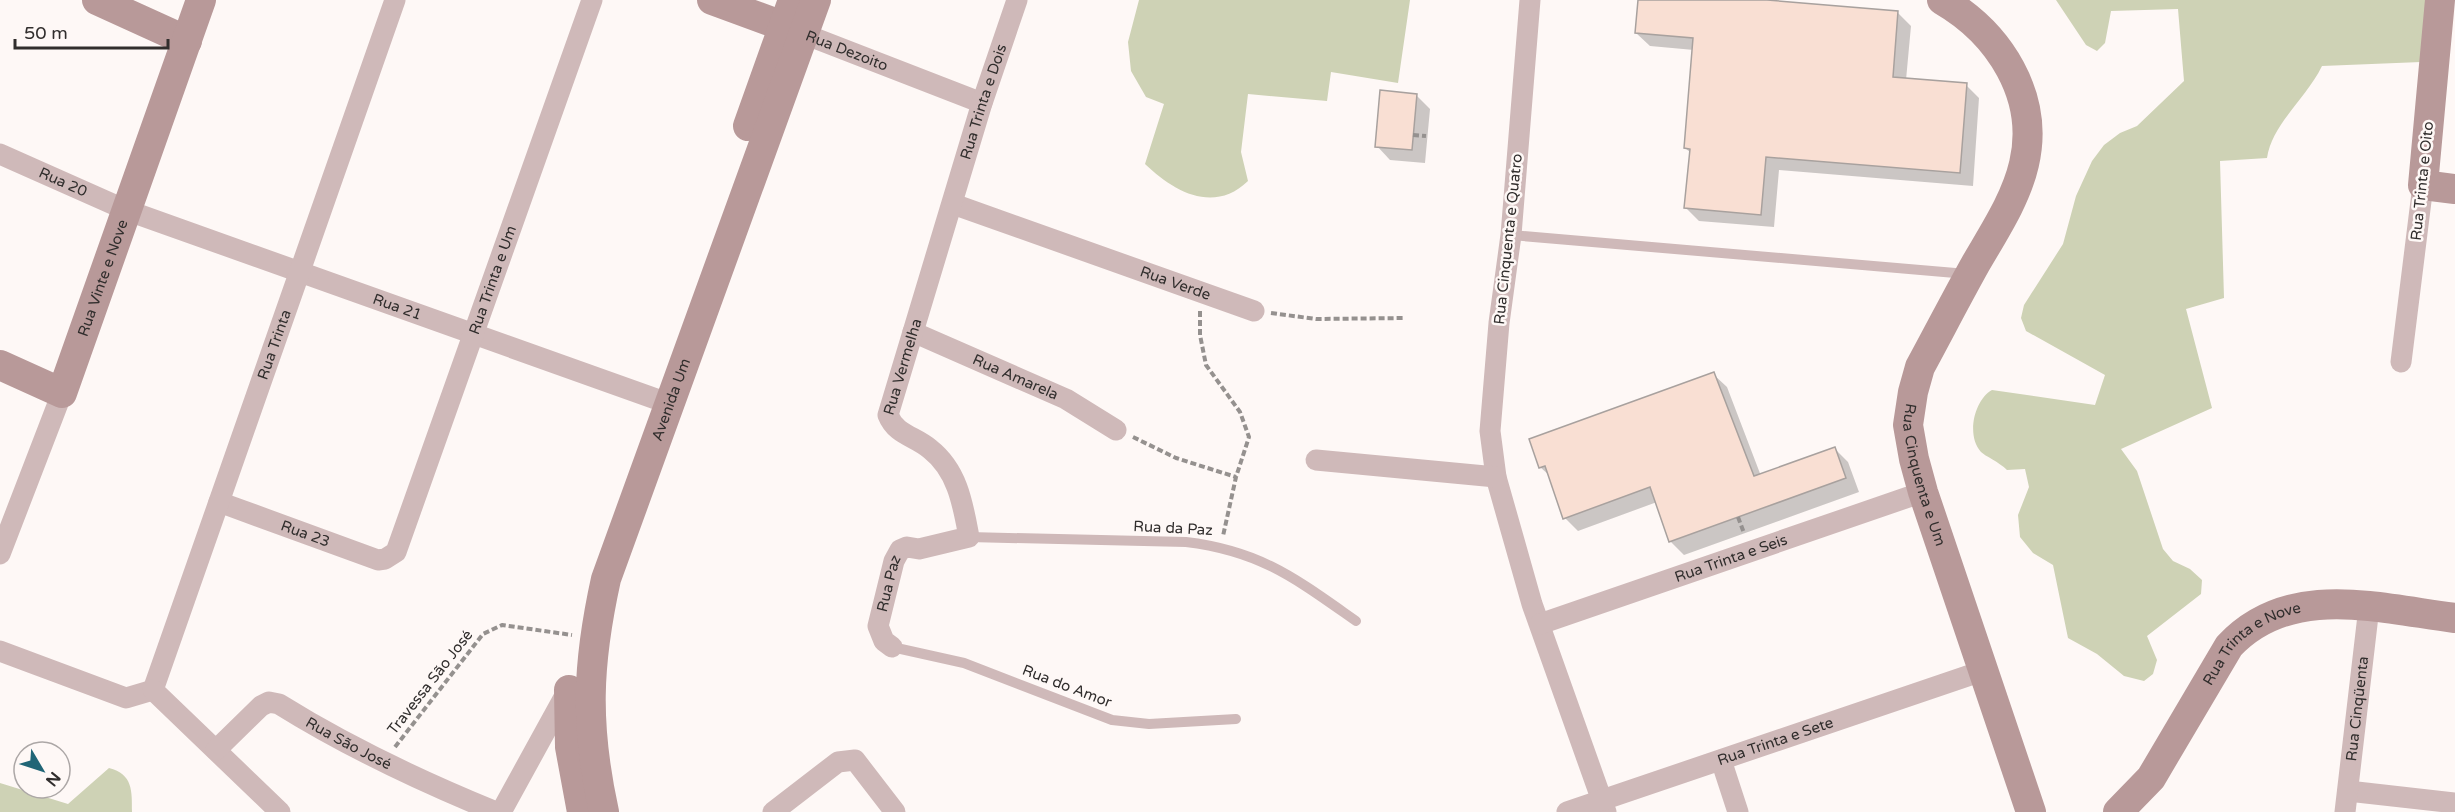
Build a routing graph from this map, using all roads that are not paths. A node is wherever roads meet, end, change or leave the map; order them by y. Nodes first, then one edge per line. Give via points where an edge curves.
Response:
1 (97, 0) edge
2 (201, 0) edge
3 (395, 0) edge
4 (592, 0) edge
5 (712, 0) edge
6 (816, 0) edge
7 (1017, 0) edge
8 (1530, 0) edge
9 (1942, 0) edge
10 (2440, 0) edge
11 (793, 20) edge
12 (187, 41) junction
13 (982, 103) junction
14 (0, 154) edge
15 (2423, 185) junction
16 (2455, 189) edge
17 (953, 204) junction
18 (126, 210) junction
19 (1511, 235) junction
20 (300, 271) junction
21 (1970, 274) junction
22 (1254, 310) road end
23 (913, 332) junction
24 (472, 334) junction
25 (2401, 362) dead end
26 (0, 365) edge
27 (62, 393) junction
28 (660, 401) junction
29 (1116, 429) road end
30 (1316, 460) dead end
31 (1496, 477) junction
32 (1923, 492) junction
33 (219, 502) junction
34 (969, 537) junction
35 (0, 555) edge
36 (391, 557) joint
37 (2369, 607) junction
38 (2455, 618) edge
39 (1356, 621) dead end
40 (1540, 624) junction
41 (892, 647) joint
42 (0, 651) edge
43 (1985, 670) junction
44 (569, 687) junction
45 (153, 690) junction
46 (1236, 719) dead end
47 (216, 750) junction
48 (1721, 760) junction
49 (2346, 802) edge
50 (2455, 803) edge
51 (1604, 806) edge
52 (280, 812) edge
53 (496, 812) edge
54 (501, 812) edge
55 (582, 812) edge
56 (604, 812) edge
57 (773, 812) edge
58 (896, 812) edge
59 (1568, 812) edge
60 (1738, 812) edge
61 (2031, 812) edge
62 (2118, 812) edge

1 - 12 street
2 - 12 street, Rua Vinte e Nove
3 - 20 street, Rua Trinta
4 - 24 street, Rua Trinta e Um
5 - 11 street, Rua Dezoito
6 - 11 street, Avenida Um
7 - 13 street, Rua Trinta e Dois
8 - 19 street, Rua Cinquenta e Quatro
9 - 21 street, Rua Cinquenta e Um via 1990,37 2022,93 2027,120 2024,164 2007,208
10 - 15 street, Rua Trinta e Oito
11 - 13 street, Rua Dezoito
11 - 28 street, Avenida Um
12 - 18 street, Rua Vinte e Nove
13 - 17 street, Rua Trinta e Dois
14 - 18 street, Rua 20
15 - 16 street
15 - 25 street, Rua Trinta e Oito
17 - 22 street, Rua Verde
17 - 23 street, Rua Vermelha
18 - 20 street, Rua 21
18 - 27 street, Rua Vinte e Nove
19 - 21 lane
19 - 31 street, Rua Cinquenta e Quatro via 1490,431
20 - 24 street, Rua 21
20 - 33 street, Rua Trinta
21 - 32 street, Rua Cinquenta e Um via 1920,368 1913,392 1908,425
23 - 29 street, Rua Amarela via 1066,399
23 - 34 street, Rua Vermelha via 888,415 902,434 932,450 954,479
24 - 28 street, Rua 21
24 - 36 street, Rua Trinta e Um
26 - 27 street
27 - 35 street, Rua Vinte e Nove
28 - 44 street, Avenida Um via 587,580 574,635
28 - 56 street, Avenida Um via 606,579 594,635 590,727
30 - 31 street
31 - 40 street, Rua Cinquenta e Quatro
32 - 40 street, Rua Trinta e Seis
32 - 43 street, Rua Cinquenta e Um
33 - 36 street, Rua 23 via 378,560
33 - 45 street, Rua Trinta
34 - 39 lane, Rua da Paz via 1221,546 1249,555 1296,579
34 - 41 street, Rua Paz via 900,550 878,626 884,641
37 - 38 street, Rua Trinta e Nove
37 - 49 street, Rua Cinqüenta
37 - 62 street, Rua Trinta e Nove via 2295,607 2267,616 2242,633 2218,662 2151,778
40 - 51 street, Rua Cinquenta e Quatro
41 - 46 lane, Rua do Amor via 964,663 1112,720 1159,724
42 - 45 street via 126,698
43 - 48 street, Rua Trinta e Sete
43 - 61 street, Rua Cinquenta e Um
44 - 54 street
44 - 55 street, Avenida Um via 570,747
45 - 47 street
47 - 52 street
47 - 53 street, Rua São José via 251,714 269,702 279,704 415,779
48 - 51 street, Rua Trinta e Sete
48 - 60 street
49 - 50 street
51 - 59 street, Rua Trinta e Sete
57 - 58 street via 838,762 855,760

